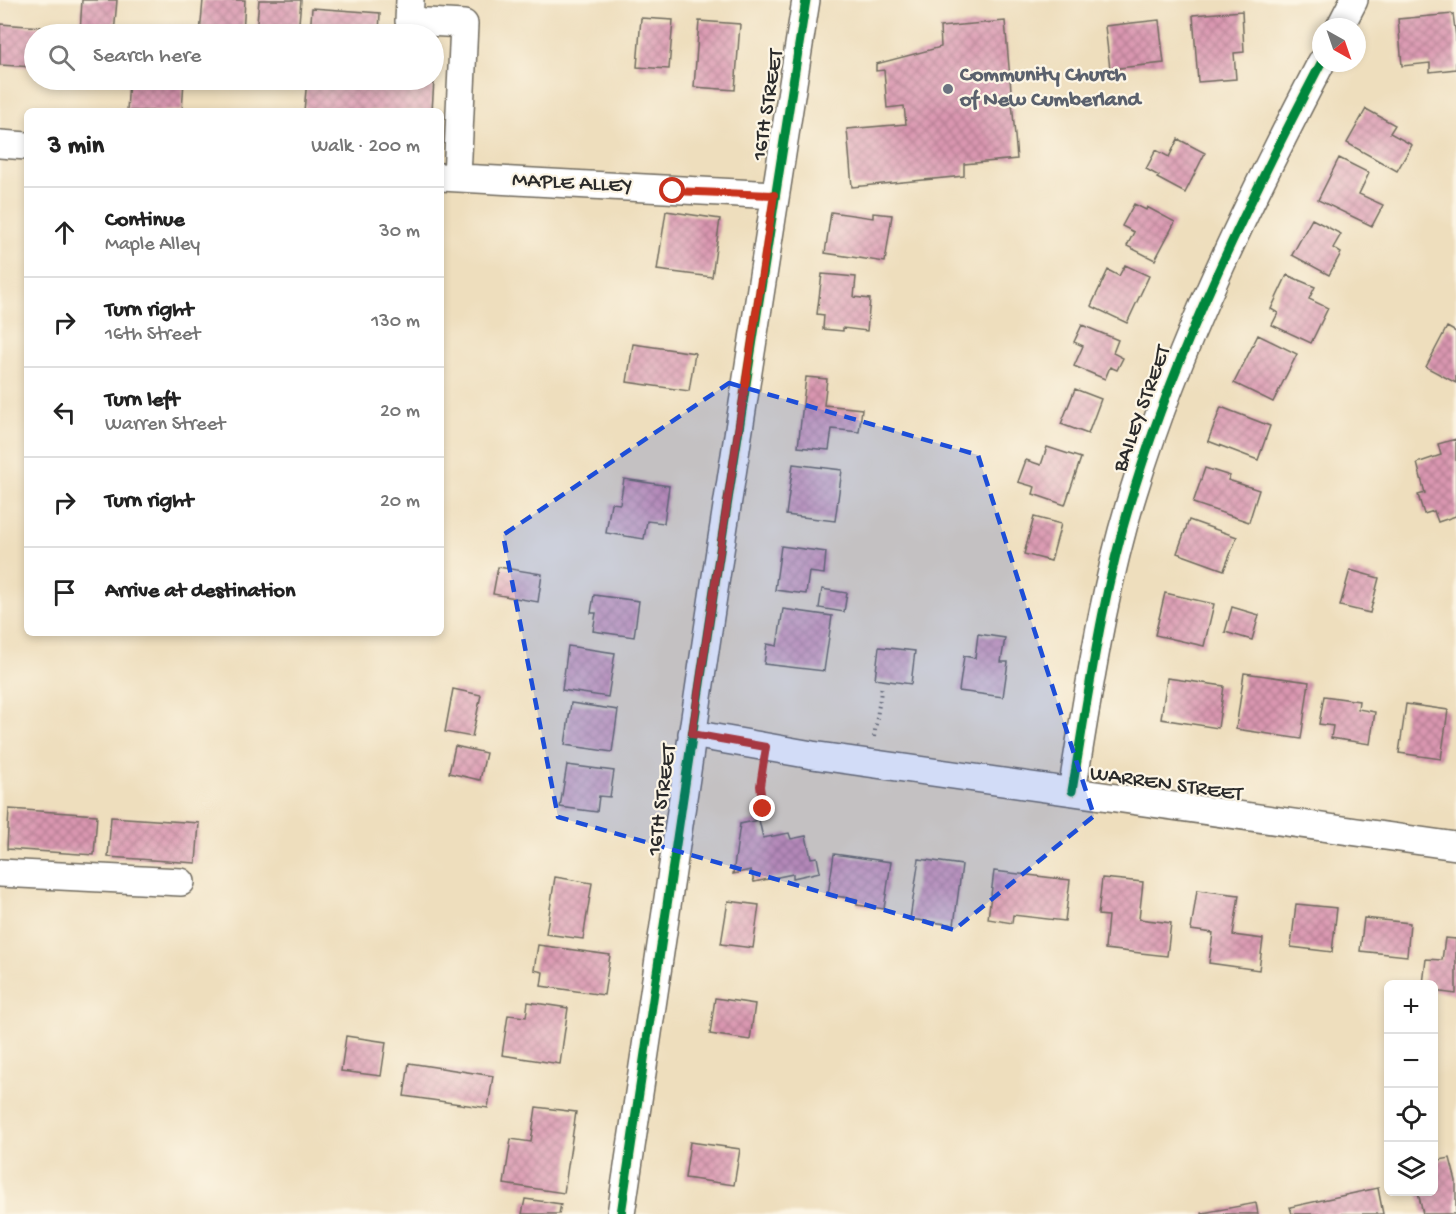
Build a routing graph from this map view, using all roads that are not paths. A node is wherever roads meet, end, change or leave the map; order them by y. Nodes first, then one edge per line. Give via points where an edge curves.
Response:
1 (410, 0) edge
2 (806, 0) edge
3 (1354, 0) edge
4 (1345, 18) edge
5 (1317, 72) edge
6 (0, 144) edge
7 (24, 146) edge
8 (449, 177) edge
9 (774, 195) junction
10 (692, 734) junction
11 (1072, 791) junction
12 (1456, 846) edge
13 (0, 873) edge
14 (181, 882) dead end
15 (621, 1214) edge

1 - 8 street via 409,21 464,24
2 - 9 street, 16TH STREET
3 - 4 street
5 - 11 street, BAILEY STREET via 1206,299 1162,405 1116,553
6 - 7 street
8 - 9 street, MAPLE ALLEY
9 - 10 street, 16TH STREET
10 - 11 street, WARREN STREET
10 - 15 street, 16TH STREET
11 - 12 street, WARREN STREET
13 - 14 street

